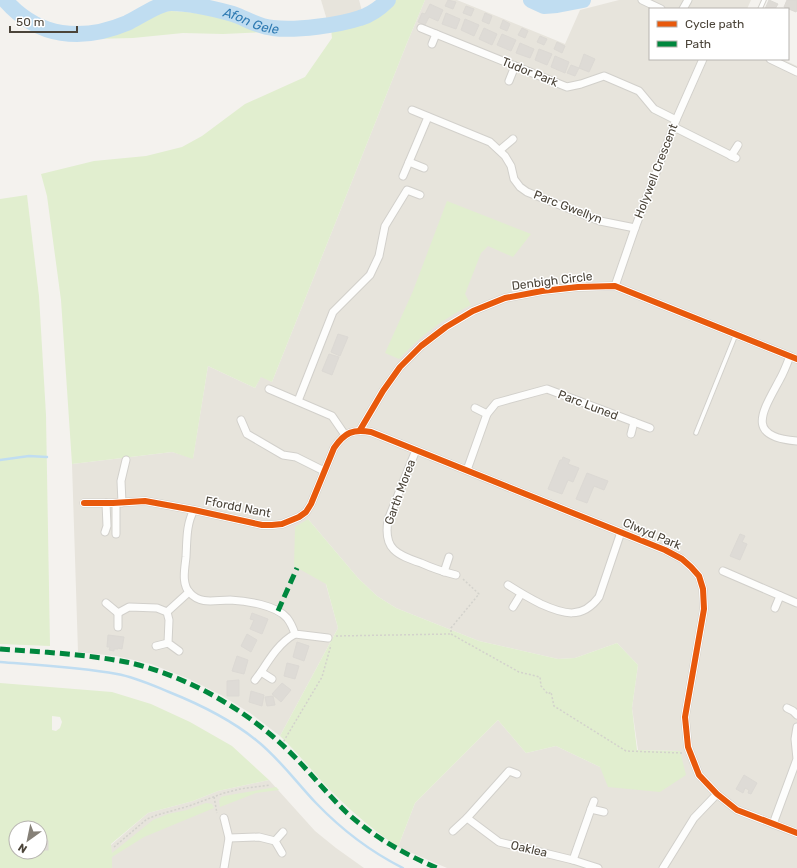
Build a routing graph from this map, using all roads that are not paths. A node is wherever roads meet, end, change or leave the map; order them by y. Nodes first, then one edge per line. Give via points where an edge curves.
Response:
1 (642, 0) edge
2 (658, 8) edge
3 (421, 28) dead end
4 (436, 34) junction
5 (432, 44) dead end
6 (703, 60) edge
7 (772, 60) edge
8 (515, 66) junction
9 (797, 72) edge
10 (509, 81) dead end
11 (412, 110) dead end
12 (428, 117) junction
13 (675, 123) junction
14 (513, 139) dead end
15 (738, 145) dead end
16 (500, 150) junction
17 (409, 162) junction
18 (424, 168) dead end
19 (403, 176) dead end
20 (420, 195) dead end
21 (635, 228) junction
22 (615, 286) junction
23 (736, 334) junction
24 (794, 358) edge
25 (269, 389) dead end
26 (298, 401) junction
27 (475, 408) dead end
28 (487, 414) junction
29 (241, 420) dead end
30 (634, 422) junction
31 (650, 428) dead end
32 (360, 430) junction
33 (696, 433) dead end
34 (631, 434) dead end
35 (345, 435) junction
36 (797, 441) edge
37 (416, 450) junction
38 (126, 460) dead end
39 (467, 470) junction
40 (324, 471) junction
41 (84, 503) dead end
42 (106, 503) junction
43 (119, 503) junction
44 (194, 510) junction
45 (105, 532) dead end
46 (622, 532) junction
47 (116, 534) dead end
48 (449, 557) dead end
49 (723, 571) dead end
50 (444, 572) junction
51 (456, 575) road end
52 (508, 585) dead end
53 (189, 592) junction
54 (521, 594) junction
55 (780, 596) junction
56 (106, 603) dead end
57 (797, 603) edge
58 (513, 607) dead end
59 (775, 608) dead end
60 (167, 612) junction
61 (118, 613) junction
62 (118, 626) dead end
63 (295, 634) junction
64 (328, 638) road end
65 (168, 643) junction
66 (156, 646) dead end
67 (179, 651) dead end
68 (261, 672) junction
69 (272, 679) dead end
70 (255, 680) dead end
71 (787, 708) dead end
72 (797, 715) edge
73 (797, 727) edge
74 (514, 765) dead end
75 (509, 771) junction
76 (517, 774) dead end
77 (717, 794) junction
78 (594, 801) dead end
79 (591, 809) junction
80 (604, 812) dead end
81 (224, 818) road end
82 (467, 818) junction
83 (773, 824) junction
84 (454, 831) dead end
85 (283, 832) dead end
86 (797, 833) edge
87 (229, 838) junction
88 (275, 841) junction
89 (282, 853) dead end
90 (573, 860) junction
91 (224, 868) edge
92 (598, 868) edge
93 (664, 868) edge

1 - 2 street
3 - 4 street, Tudor Park
4 - 5 street
4 - 8 street, Tudor Park
6 - 13 street, Holywell Crescent
7 - 9 street
8 - 10 street
8 - 13 street, Tudor Park via 567,87 604,76 640,91 654,110
11 - 12 street, Parc Gwellyn
12 - 16 street, Parc Gwellyn via 490,142
12 - 17 street
13 - 15 street, Tudor Park via 734,157
13 - 21 street, Holywell Crescent
14 - 16 street
16 - 21 street, Parc Gwellyn via 511,166 514,179 527,192 600,221
17 - 18 street
17 - 19 street
20 - 26 street via 407,190 385,226 379,256 370,275 333,312
21 - 22 street, Holywell Crescent
22 - 23 street, Denbigh Circle
22 - 32 street, Denbigh Circle via 578,286 542,291 506,298 473,311 421,346 400,367 382,391
23 - 24 street, Denbigh Circle
23 - 33 lane
24 - 36 street via 768,399 762,425 772,436
25 - 26 street
26 - 35 street via 332,416
27 - 28 street
28 - 30 street, Parc Luned via 496,403 547,389
28 - 39 street, Parc Luned
29 - 40 street via 245,437
30 - 31 street, Parc Luned
30 - 34 street
32 - 35 street
32 - 37 street, Clwyd Park
35 - 40 street, Ffordd Nant via 334,448
37 - 39 street, Clwyd Park
37 - 50 street, Garth Morea via 388,520 387,536 390,546 396,553
38 - 43 street
39 - 46 street, Clwyd Park
40 - 44 street, Ffordd Nant via 306,512 282,524 262,524
41 - 42 street, Ffordd Nant
42 - 43 street, Ffordd Nant
42 - 45 street
43 - 44 street, Ffordd Nant via 145,501
43 - 47 street
44 - 53 street via 189,519 184,577
46 - 54 street via 599,597 587,609 567,614 557,612
46 - 77 street, Clwyd Park via 682,559 699,576 704,610 685,717 688,747 699,775
48 - 50 street
49 - 55 street
50 - 51 street, Garth Morea
52 - 54 street
53 - 60 street
53 - 63 street via 206,602 230,600 253,603 278,611 292,624
54 - 58 street
55 - 57 street
55 - 59 street
56 - 61 street
60 - 61 street via 157,608 130,607
60 - 65 street
61 - 62 street
63 - 64 street
63 - 68 street via 270,657
65 - 66 street
65 - 67 street
68 - 69 street
68 - 70 street
71 - 72 street
73 - 83 street via 797,759
74 - 75 street
75 - 76 street
75 - 82 street
77 - 83 street, Clwyd Park via 737,810
77 - 93 street via 694,818
78 - 79 street
79 - 80 street
79 - 90 street
81 - 87 street
82 - 84 street
82 - 90 street, Oaklea via 500,842
83 - 86 street, Clwyd Park
85 - 88 street
87 - 88 street via 259,837
87 - 91 street
88 - 89 street
90 - 92 street, Oaklea

